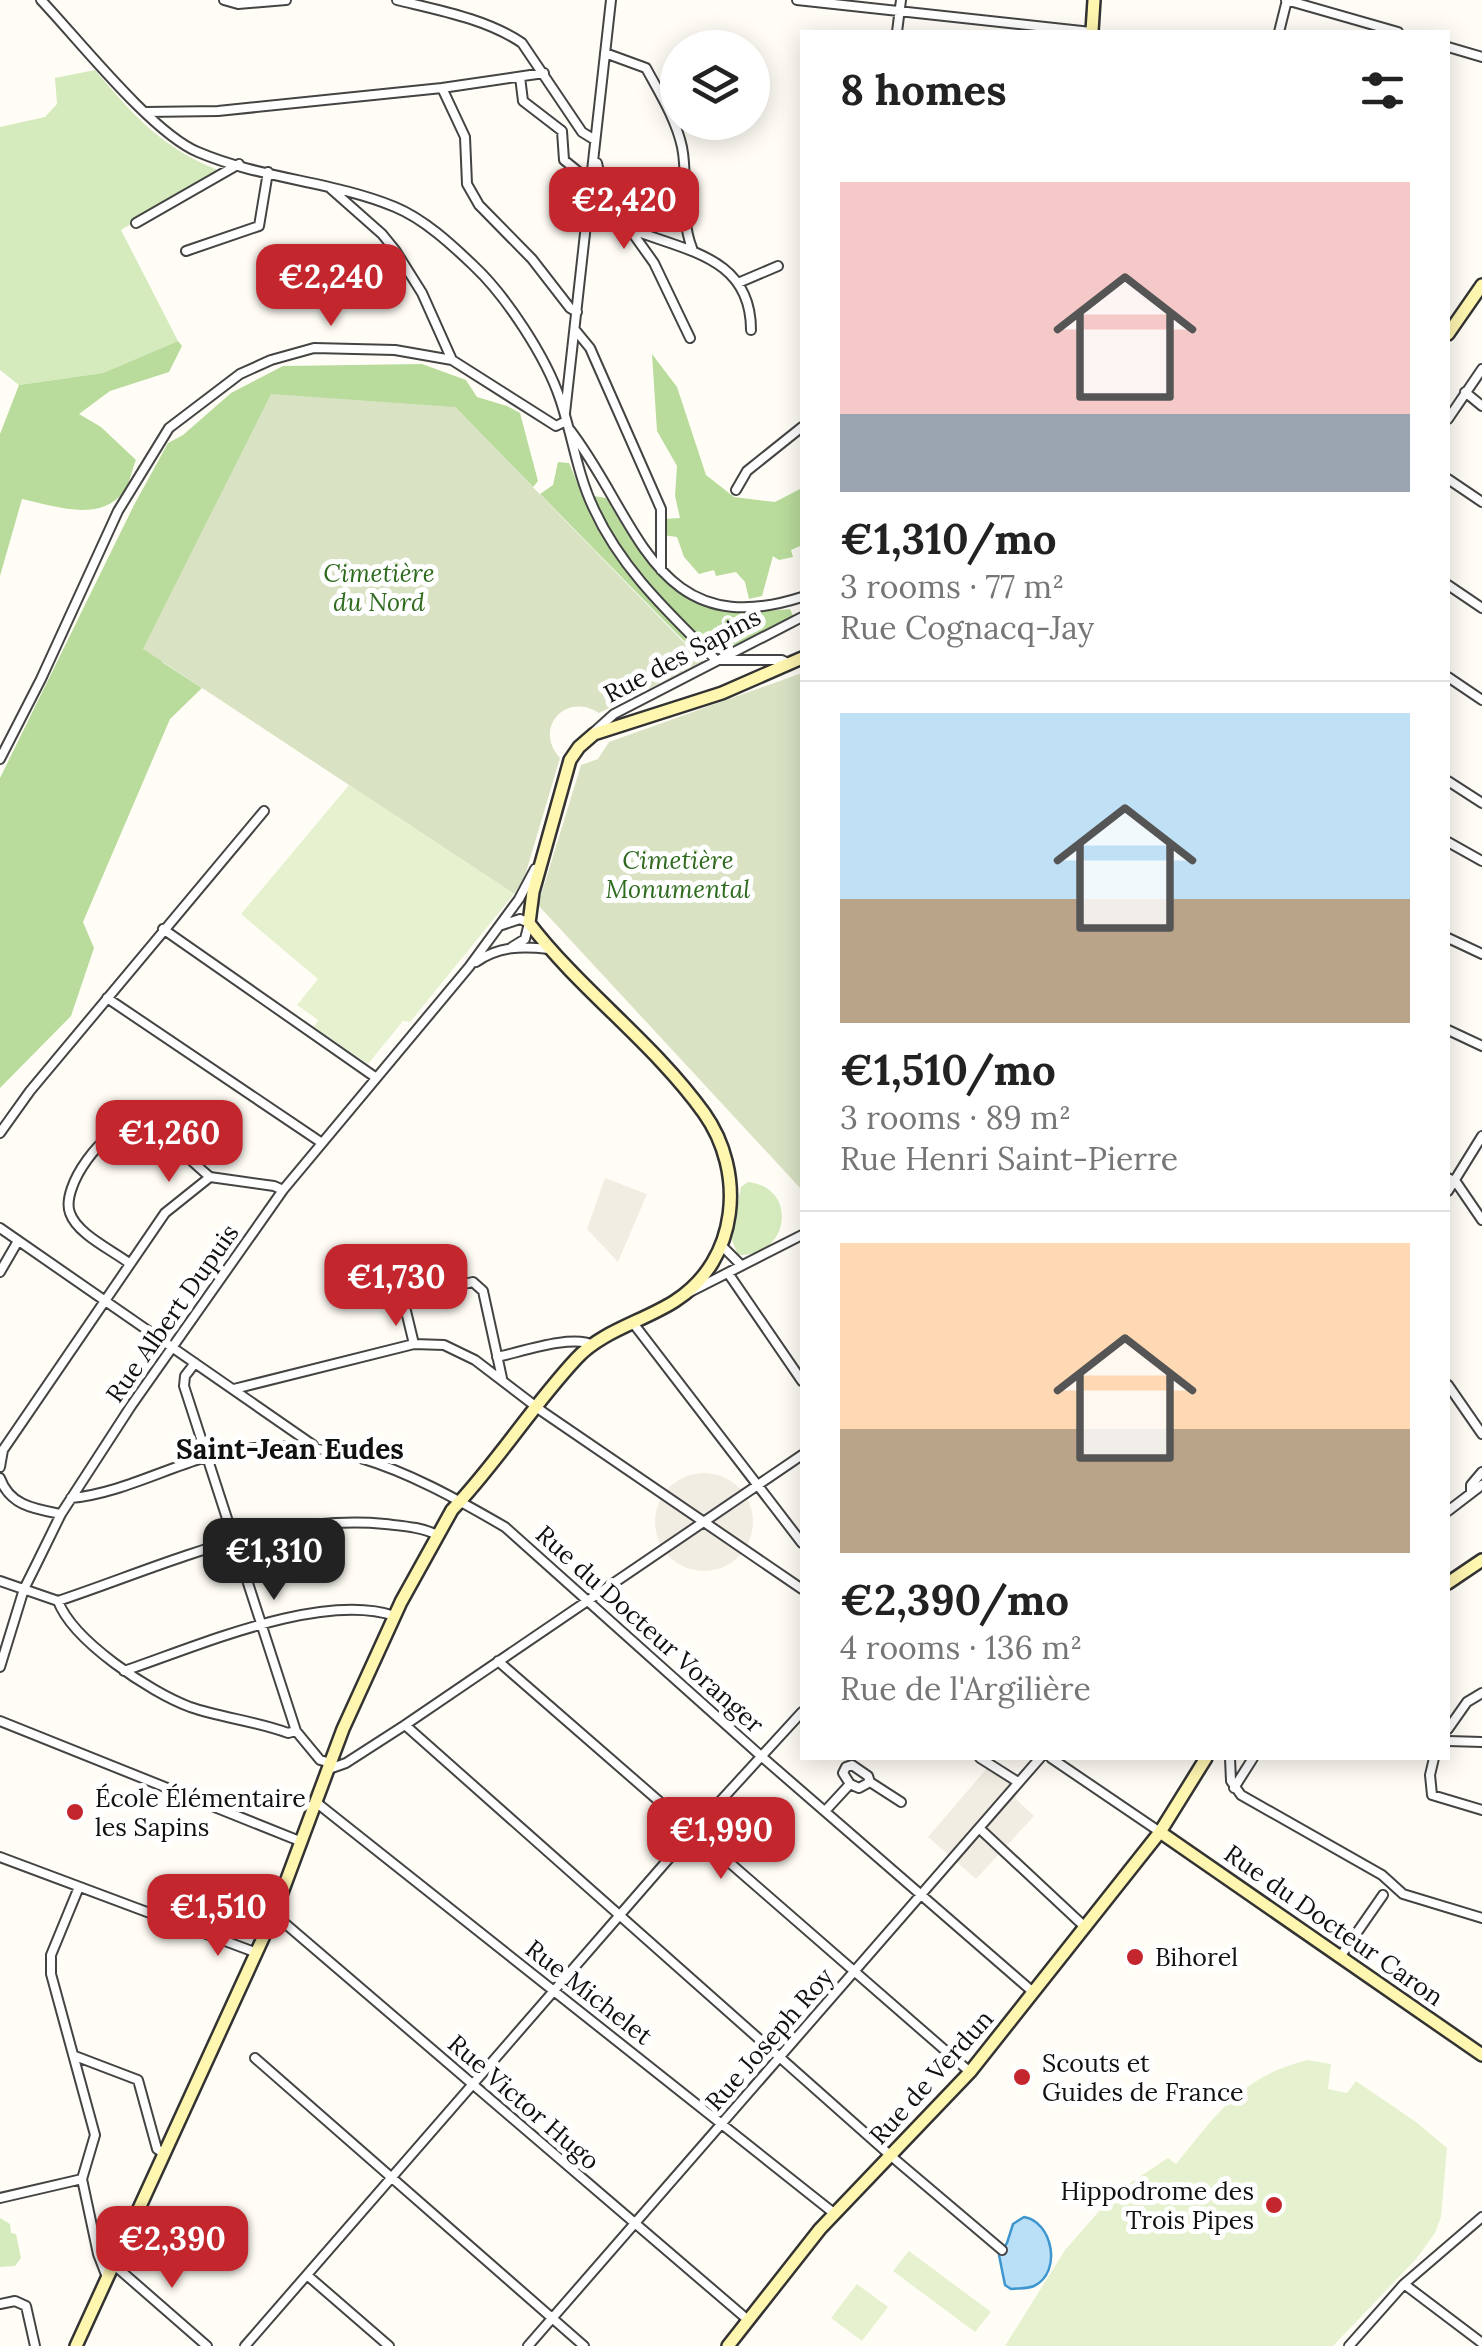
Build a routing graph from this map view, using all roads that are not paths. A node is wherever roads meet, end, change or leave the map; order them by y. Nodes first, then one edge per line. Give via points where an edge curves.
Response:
1 (41, 0) edge
2 (224, 0) edge
3 (286, 0) edge
4 (397, 0) edge
5 (609, 0) edge
6 (797, 0) edge
7 (901, 0) edge
8 (1094, 0) edge
9 (1286, 0) edge
10 (900, 13) junction
11 (897, 30) edge
12 (1072, 30) edge
13 (1092, 30) edge
14 (1279, 30) edge
15 (1391, 30) edge
16 (1450, 48) edge
17 (605, 53) junction
18 (1482, 57) edge
19 (544, 72) junction
20 (520, 78) junction
21 (442, 88) junction
22 (146, 112) junction
23 (595, 140) junction
24 (595, 153) junction
25 (239, 164) junction
26 (268, 172) junction
27 (580, 172) dead end
28 (328, 186) junction
29 (136, 223) dead end
30 (631, 228) junction
31 (692, 248) junction
32 (186, 252) dead end
33 (778, 266) dead end
34 (738, 284) junction
35 (1482, 285) edge
36 (578, 312) junction
37 (751, 330) dead end
38 (1450, 330) edge
39 (576, 332) junction
40 (690, 338) dead end
41 (452, 360) junction
42 (1482, 369) edge
43 (1465, 392) junction
44 (1482, 406) edge
45 (1450, 416) edge
46 (564, 422) junction
47 (800, 429) edge
48 (1450, 480) edge
49 (736, 490) dead end
50 (1482, 502) edge
51 (661, 570) junction
52 (1450, 586) edge
53 (800, 597) edge
54 (1482, 608) edge
55 (800, 618) edge
56 (716, 660) junction
57 (796, 661) edge
58 (1450, 678) edge
59 (1482, 700) edge
60 (587, 739) junction
61 (0, 759) edge
62 (1450, 781) edge
63 (1482, 803) edge
64 (264, 811) dead end
65 (1450, 843) edge
66 (544, 852) junction
67 (1482, 861) edge
68 (529, 923) junction
69 (498, 926) junction
70 (163, 930) junction
71 (1450, 939) edge
72 (511, 947) junction
73 (550, 949) junction
74 (1482, 954) edge
75 (469, 968) junction
76 (107, 998) junction
77 (1450, 1031) edge
78 (1482, 1046) edge
79 (376, 1077) junction
80 (0, 1132) edge
81 (1482, 1136) edge
82 (322, 1144) junction
83 (210, 1176) junction
84 (1452, 1180) edge
85 (283, 1190) junction
86 (1482, 1220) edge
87 (0, 1228) edge
88 (800, 1235) edge
89 (18, 1242) junction
90 (721, 1245) junction
91 (129, 1263) junction
92 (740, 1265) junction
93 (708, 1270) junction
94 (0, 1272) edge
95 (726, 1275) junction
96 (684, 1295) junction
97 (107, 1300) junction
98 (633, 1323) junction
99 (414, 1344) junction
100 (593, 1345) junction
101 (172, 1347) junction
102 (498, 1357) junction
103 (194, 1364) junction
104 (800, 1377) edge
105 (502, 1378) junction
106 (1450, 1387) edge
107 (234, 1389) junction
108 (536, 1406) junction
109 (1482, 1434) edge
110 (314, 1446) junction
111 (800, 1456) edge
112 (206, 1458) junction
113 (0, 1467) edge
114 (1482, 1472) edge
115 (0, 1478) edge
116 (758, 1485) junction
117 (1482, 1485) edge
118 (1471, 1493) junction
119 (72, 1498) junction
120 (460, 1501) junction
121 (1450, 1509) edge
122 (61, 1514) junction
123 (704, 1522) junction
124 (437, 1535) junction
125 (800, 1540) edge
126 (233, 1542) junction
127 (1482, 1560) edge
128 (0, 1580) edge
129 (1450, 1582) edge
130 (24, 1588) junction
131 (800, 1588) edge
132 (58, 1601) junction
133 (587, 1601) junction
134 (394, 1616) junction
135 (262, 1625) junction
136 (498, 1661) junction
137 (0, 1667) edge
138 (124, 1671) junction
139 (1482, 1693) edge
140 (800, 1714) edge
141 (0, 1720) edge
142 (404, 1725) junction
143 (1450, 1727) edge
144 (296, 1731) junction
145 (1450, 1741) edge
146 (1482, 1742) edge
147 (761, 1756) junction
148 (983, 1760) edge
149 (1038, 1760) edge
150 (1054, 1760) edge
151 (1205, 1760) edge
152 (1230, 1760) edge
153 (1252, 1760) edge
154 (1434, 1760) edge
155 (850, 1761) edge
156 (330, 1766) junction
157 (870, 1782) junction
158 (1018, 1782) junction
159 (850, 1784) junction
160 (1234, 1788) junction
161 (317, 1802) junction
162 (901, 1802) dead end
163 (826, 1810) junction
164 (1482, 1810) edge
165 (978, 1828) junction
166 (692, 1832) junction
167 (1160, 1832) junction
168 (302, 1842) junction
169 (0, 1857) edge
170 (79, 1887) junction
171 (921, 1894) junction
172 (1383, 1895) dead end
173 (274, 1914) junction
174 (155, 1915) dead end
175 (620, 1916) junction
176 (1482, 1918) edge
177 (1085, 1926) junction
178 (193, 1929) dead end
179 (257, 1953) junction
180 (1340, 1957) junction
181 (853, 1974) junction
182 (556, 1990) junction
183 (1033, 1992) junction
184 (1482, 2055) edge
185 (74, 2056) junction
186 (780, 2056) junction
187 (255, 2058) dead end
188 (970, 2072) junction
189 (473, 2084) junction
190 (722, 2122) junction
191 (163, 2153) junction
192 (891, 2156) junction
193 (391, 2178) junction
194 (82, 2179) junction
195 (0, 2198) edge
196 (835, 2214) junction
197 (1482, 2218) edge
198 (634, 2224) junction
199 (1002, 2250) dead end
200 (113, 2264) junction
201 (307, 2275) junction
202 (107, 2277) junction
203 (1404, 2284) junction
204 (0, 2304) edge
205 (552, 2318) junction
206 (748, 2320) junction
207 (1482, 2343) edge
208 (35, 2346) edge
209 (76, 2346) edge
210 (206, 2346) edge
211 (245, 2346) edge
212 (389, 2346) edge
213 (528, 2346) edge
214 (584, 2346) edge
215 (728, 2346) edge
216 (1349, 2346) edge

1 - 22 street
2 - 3 street
4 - 19 street via 511,36
5 - 17 street
6 - 10 street
7 - 10 street
8 - 13 street
9 - 14 street
9 - 15 street
10 - 11 street
10 - 12 street
16 - 18 street
17 - 23 street
17 - 31 street via 646,68 663,98 682,144 685,230
19 - 20 street
19 - 23 street via 582,132
20 - 21 street
20 - 27 street via 522,101 562,131 564,160
21 - 22 street
21 - 36 street via 464,137 467,184 479,205
22 - 25 street via 198,152
23 - 24 street
24 - 30 street via 604,193
24 - 36 street
25 - 26 street
25 - 29 street
26 - 28 street
26 - 32 street via 260,226
28 - 41 street via 395,250
28 - 46 street via 398,208 478,270 536,352
30 - 31 street
30 - 40 street
31 - 34 street
33 - 34 street
34 - 37 street via 751,308
35 - 38 street
36 - 39 street
39 - 46 street
39 - 51 street via 590,348 661,509
41 - 46 street via 556,426
41 - 61 street via 395,350 314,348 222,385 170,428 118,511
42 - 43 street
43 - 44 street
43 - 45 street
46 - 51 street
46 - 56 street via 592,505 617,553
47 - 49 street via 747,471
48 - 50 street
51 - 53 street via 688,593 720,605 748,610
52 - 54 street
55 - 56 street, Rue des Sapins
56 - 57 street
56 - 60 street, Rue des Sapins via 614,714
57 - 60 street
58 - 59 street
60 - 66 street via 570,760
62 - 63 street
64 - 70 street
65 - 67 street
66 - 68 street
66 - 69 street, Rue Albert Dupuis
68 - 69 street via 512,919
68 - 72 street, Rue Albert Dupuis via 525,940
68 - 73 street
69 - 75 street, Rue Albert Dupuis
70 - 76 street
70 - 79 street
71 - 74 street
72 - 73 street, Rue Albert Dupuis
72 - 75 street, Rue Albert Dupuis
73 - 90 street via 714,1129 731,1193
75 - 79 street, Rue Albert Dupuis
76 - 80 street
76 - 82 street
77 - 78 street
79 - 82 street, Rue Albert Dupuis
81 - 84 street
82 - 85 street, Rue Albert Dupuis
83 - 85 street
83 - 91 street via 165,1214
83 - 91 street via 146,1128 109,1135 72,1182 67,1200 75,1223
84 - 86 street
85 - 101 street, Rue Albert Dupuis
87 - 89 street
88 - 92 street
89 - 94 street
89 - 97 street
90 - 92 street
90 - 93 street
91 - 97 street
92 - 95 street
93 - 95 street
93 - 96 street
95 - 96 street
95 - 104 street
96 - 98 street
97 - 101 street
97 - 113 street via 3,1450
98 - 100 street
98 - 116 street
99 - 102 street via 406,1306 414,1295 474,1282 483,1290
99 - 105 street via 444,1345
99 - 107 street
100 - 102 street via 566,1342
100 - 108 street
101 - 103 street
101 - 119 street, Rue Albert Dupuis
102 - 105 street
103 - 107 street
103 - 112 street via 183,1380
105 - 108 street
106 - 109 street
107 - 110 street
108 - 120 street
108 - 123 street
110 - 112 street via 260,1445
110 - 120 street, Rue du Docteur Voranger via 372,1462
111 - 116 street
112 - 119 street
112 - 126 street
114 - 118 street
115 - 122 street via 14,1500
116 - 123 street
116 - 125 street
117 - 118 street
118 - 121 street
119 - 122 street, Rue Albert Dupuis
120 - 124 street
120 - 133 street, Rue du Docteur Voranger via 505,1527
122 - 130 street, Rue Albert Dupuis
123 - 131 street
123 - 133 street
124 - 126 street via 336,1522
124 - 134 street
126 - 132 street
126 - 135 street
127 - 129 street
128 - 130 street
130 - 132 street
130 - 137 street, Rue Albert Dupuis
132 - 138 street
133 - 136 street
133 - 147 street, Rue du Docteur Voranger
134 - 135 street via 333,1611
134 - 156 street
135 - 138 street
135 - 144 street
136 - 142 street
136 - 166 street
138 - 144 street via 190,1707
139 - 143 street
140 - 147 street
141 - 168 street
142 - 156 street via 346,1763
142 - 175 street
144 - 156 street
145 - 146 street
147 - 163 street, Rue du Docteur Voranger
147 - 166 street
148 - 158 street
149 - 158 street, Rue Joseph Roy
150 - 167 street
151 - 167 street, Rue de Verdun
152 - 160 street
153 - 160 street
154 - 164 street via 1432,1795
155 - 157 street
155 - 159 street via 844,1772
156 - 161 street
157 - 159 street
157 - 162 street
158 - 165 street, Rue Joseph Roy
159 - 163 street
160 - 176 street via 1403,1894
161 - 168 street
161 - 182 street, Rue Michelet
163 - 171 street, Rue du Docteur Voranger
165 - 171 street, Rue Joseph Roy
165 - 177 street
166 - 175 street
166 - 181 street
167 - 177 street, Rue de Verdun
167 - 180 street, Rue du Docteur Caron
168 - 173 street
169 - 170 street
170 - 174 street
170 - 185 street via 50,1955
171 - 181 street, Rue Joseph Roy
171 - 183 street, Rue du Docteur Voranger
172 - 180 street
173 - 179 street
173 - 189 street, Rue Victor Hugo
175 - 182 street
175 - 186 street
177 - 183 street, Rue de Verdun
178 - 179 street
179 - 191 street
180 - 184 street, Rue du Docteur Caron
181 - 186 street, Rue Joseph Roy
181 - 188 street
182 - 189 street
182 - 190 street, Rue Michelet
183 - 188 street, Rue de Verdun
185 - 191 street via 138,2080
185 - 194 street via 95,2136
186 - 190 street, Rue Joseph Roy
186 - 192 street
187 - 193 street
188 - 192 street, Rue de Verdun
189 - 193 street
189 - 198 street, Rue Victor Hugo
190 - 196 street, Rue Michelet
190 - 198 street, Rue Joseph Roy
191 - 200 street
192 - 196 street, Rue de Verdun
192 - 199 street
193 - 201 street
193 - 205 street
194 - 195 street
194 - 202 street
196 - 206 street, Rue de Verdun
197 - 203 street
198 - 205 street, Rue Joseph Roy
198 - 206 street, Rue Victor Hugo
200 - 202 street
200 - 210 street
201 - 211 street
201 - 212 street
202 - 209 street
203 - 207 street
203 - 216 street
204 - 208 street via 22,2303
205 - 213 street, Rue Joseph Roy
205 - 214 street
206 - 215 street, Rue de Verdun

